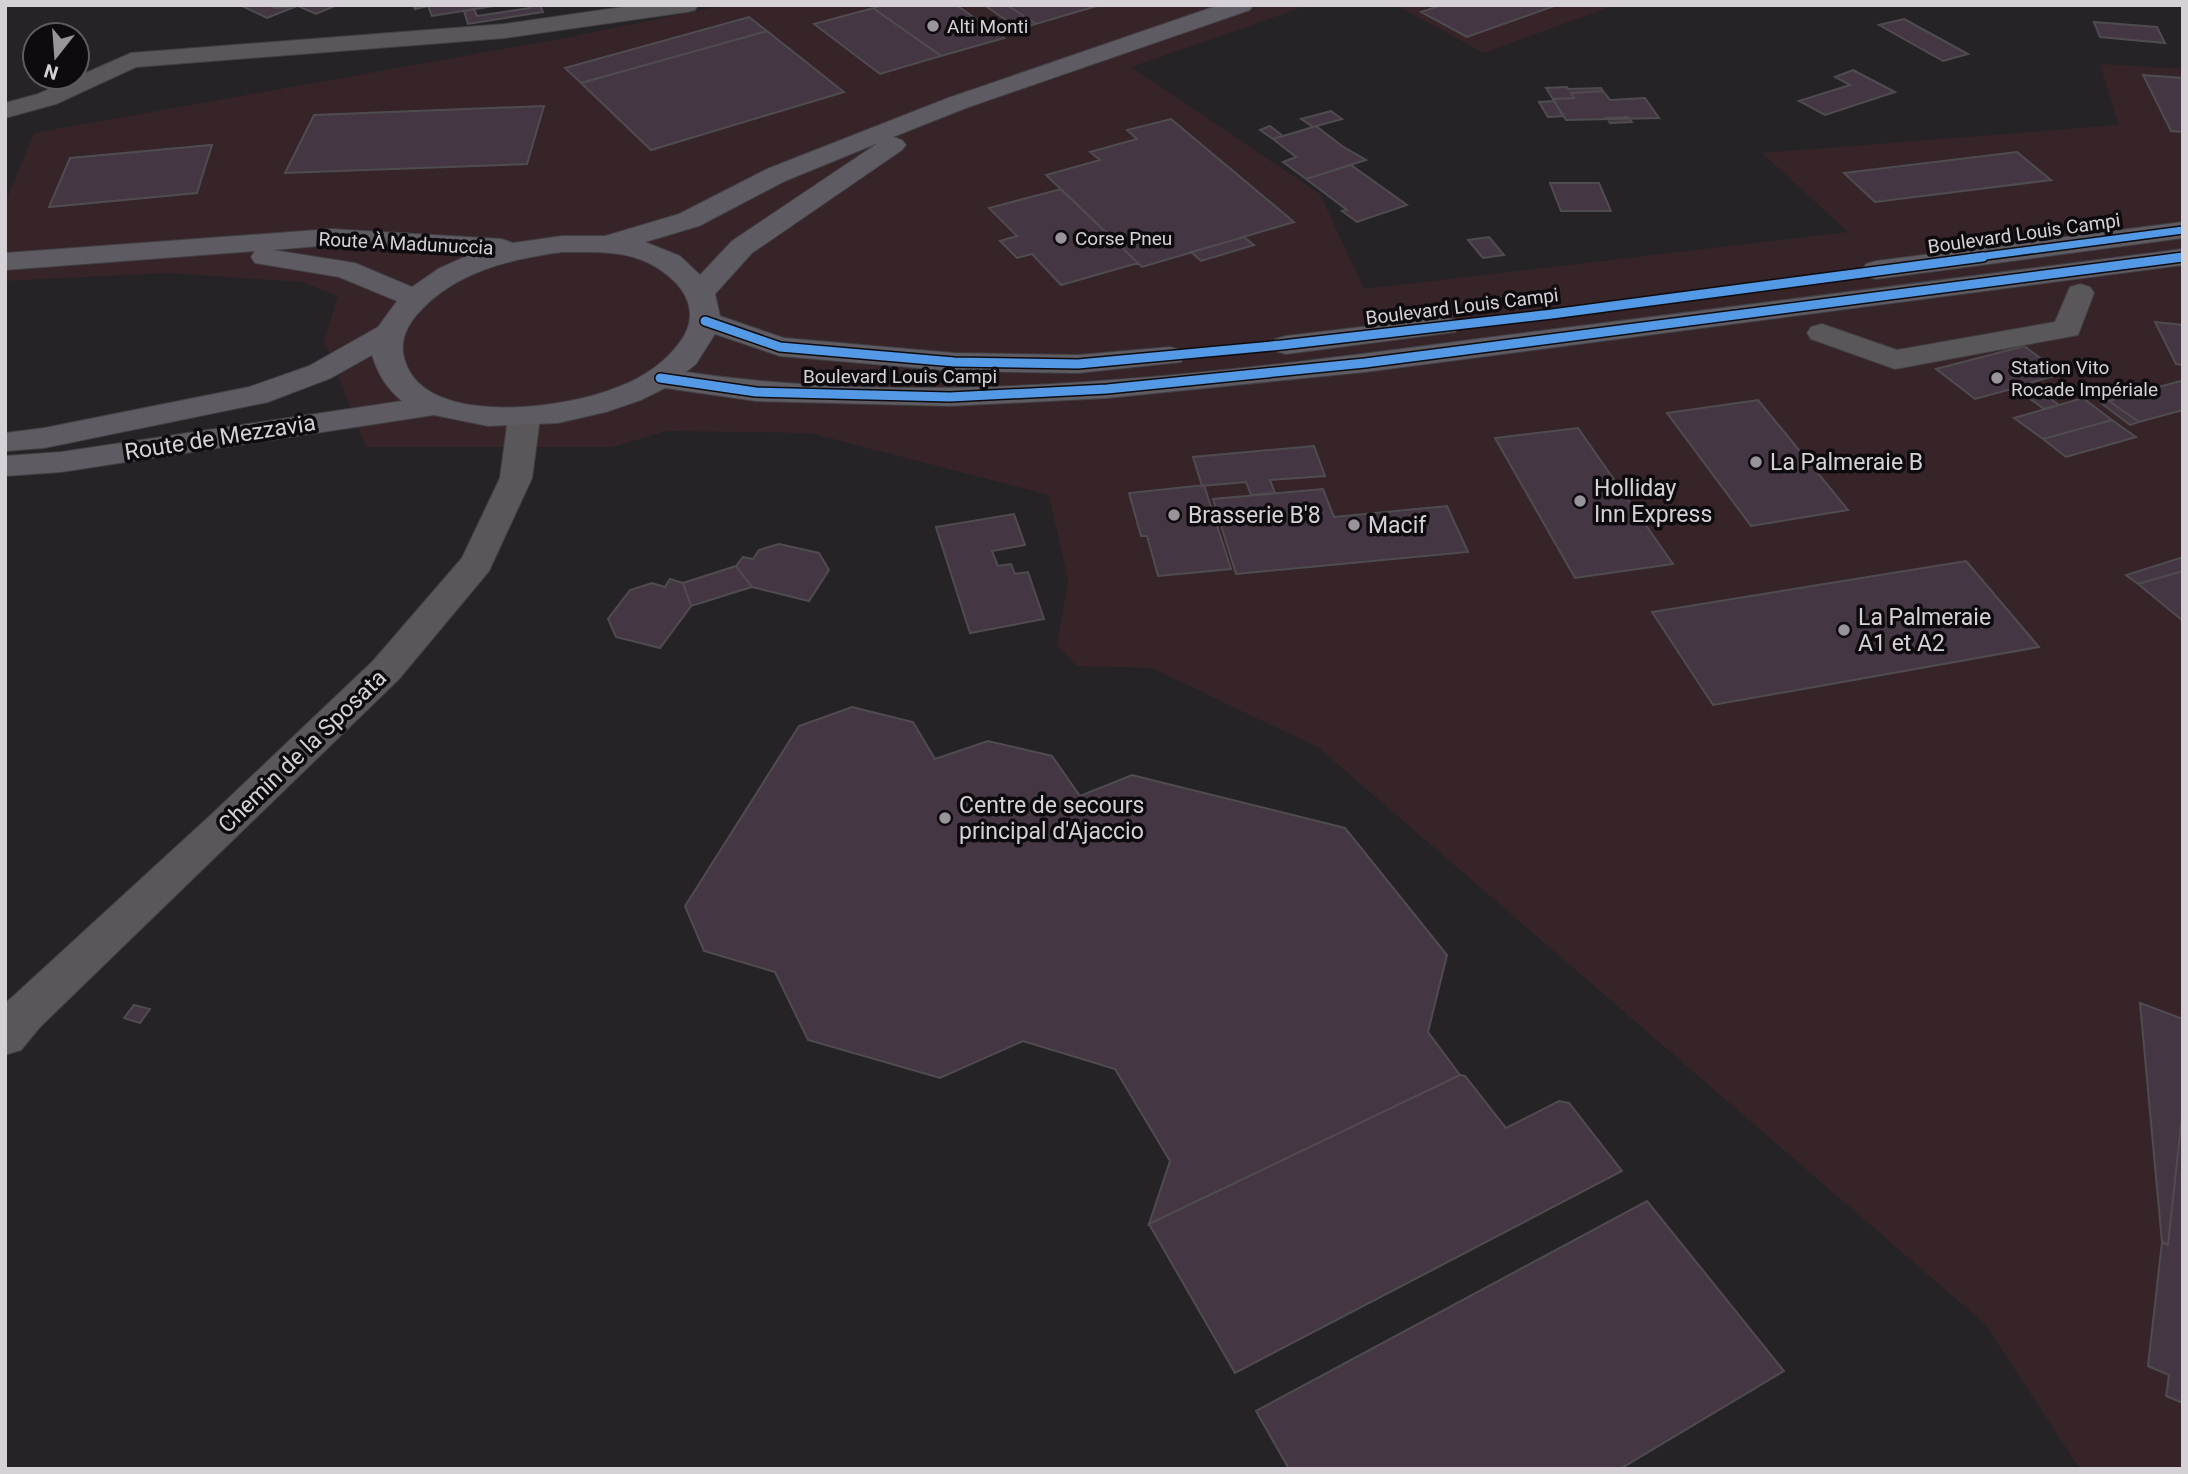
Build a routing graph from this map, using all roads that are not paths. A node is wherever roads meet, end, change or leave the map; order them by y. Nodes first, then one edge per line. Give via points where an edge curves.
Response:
1 (687, 5) edge
2 (1242, 5) edge
3 (957, 103) junction
4 (5, 111) edge
5 (2183, 230) edge
6 (607, 244) junction
7 (200, 246) junction
8 (528, 248) junction
9 (2183, 257) edge
10 (5, 262) edge
11 (2080, 293) dead end
12 (414, 298) junction
13 (703, 306) junction
14 (390, 333) junction
15 (1822, 333) dead end
16 (660, 378) junction
17 (435, 405) junction
18 (524, 418) junction
19 (5, 442) edge
20 (5, 466) edge
21 (5, 1036) edge

1 - 4 street via 505,32 131,60 47,99
2 - 3 main road
3 - 6 main road via 776,174 690,220
3 - 13 main road via 742,247
5 - 13 main road, Boulevard Louis Campi via 1552,314 1078,364 954,362 780,347
6 - 8 main road
6 - 13 main road via 670,262
7 - 8 main road, Route À Madunuccia via 331,236
7 - 10 main road, Route À Madunuccia
7 - 12 main road, Route À Madunuccia via 345,270
8 - 12 main road via 484,259
9 - 16 main road, Boulevard Louis Campi via 1392,360 1107,389 950,397 756,392
11 - 15 street via 2067,329 1895,360
12 - 14 main road
13 - 16 main road via 698,340
14 - 17 main road via 387,354 394,374 410,391
14 - 19 main road, Route de Mezzavia via 320,372 257,396
16 - 18 main road via 621,398 574,412
17 - 18 main road via 476,416
17 - 20 main road, Route de Mezzavia via 61,462
18 - 21 street, Chemin de la Sposata via 516,478 469,573 386,670

